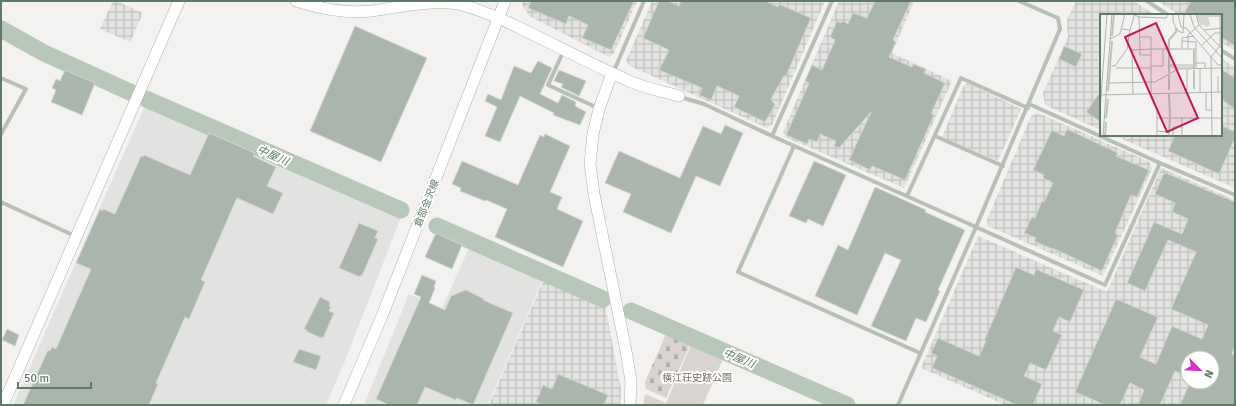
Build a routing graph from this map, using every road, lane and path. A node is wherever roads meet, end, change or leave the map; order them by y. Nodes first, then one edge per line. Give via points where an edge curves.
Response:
1 (179, 1) edge
2 (296, 1) edge
3 (505, 1) edge
4 (644, 1) edge
5 (832, 1) edge
6 (1019, 1) edge
7 (1147, 1) edge
8 (1166, 14) edge
9 (499, 18) junction
10 (564, 50) junction
11 (1222, 51) edge
12 (1235, 59) edge
13 (612, 73) junction
14 (1, 78) edge
15 (679, 96) joint
16 (1029, 106) junction
17 (600, 109) junction
18 (3, 125) edge
19 (1, 134) edge
20 (772, 136) junction
21 (935, 136) junction
22 (794, 146) junction
23 (1160, 163) junction
24 (1003, 166) junction
25 (1235, 195) edge
26 (908, 196) junction
27 (1, 202) edge
28 (976, 227) junction
29 (77, 237) junction
30 (920, 353) junction
31 (3, 405) edge
32 (344, 405) edge
33 (630, 405) edge
34 (898, 405) edge

1 - 29 street
2 - 9 street via 318,8 346,12 421,2 440,2 473,8
3 - 9 street, 倉部金沢線
4 - 13 street
5 - 20 street
6 - 16 street via 1058,18 1060,29
7 - 8 street
9 - 10 street
9 - 32 street, 倉部金沢線 via 382,316
10 - 13 street
10 - 17 street via 548,85
11 - 12 street
13 - 15 street via 628,81
13 - 17 street
14 - 18 street via 26,89
15 - 20 street via 704,104
16 - 21 street via 961,78
16 - 23 street
16 - 24 street
17 - 33 street via 593,134 590,164 631,381
18 - 19 street
20 - 22 street
21 - 24 street
21 - 26 street
22 - 26 street
22 - 30 street via 738,272
23 - 25 street
23 - 28 street via 1105,285
24 - 28 street
26 - 28 street
27 - 29 street
28 - 30 street
29 - 31 street
30 - 34 street

